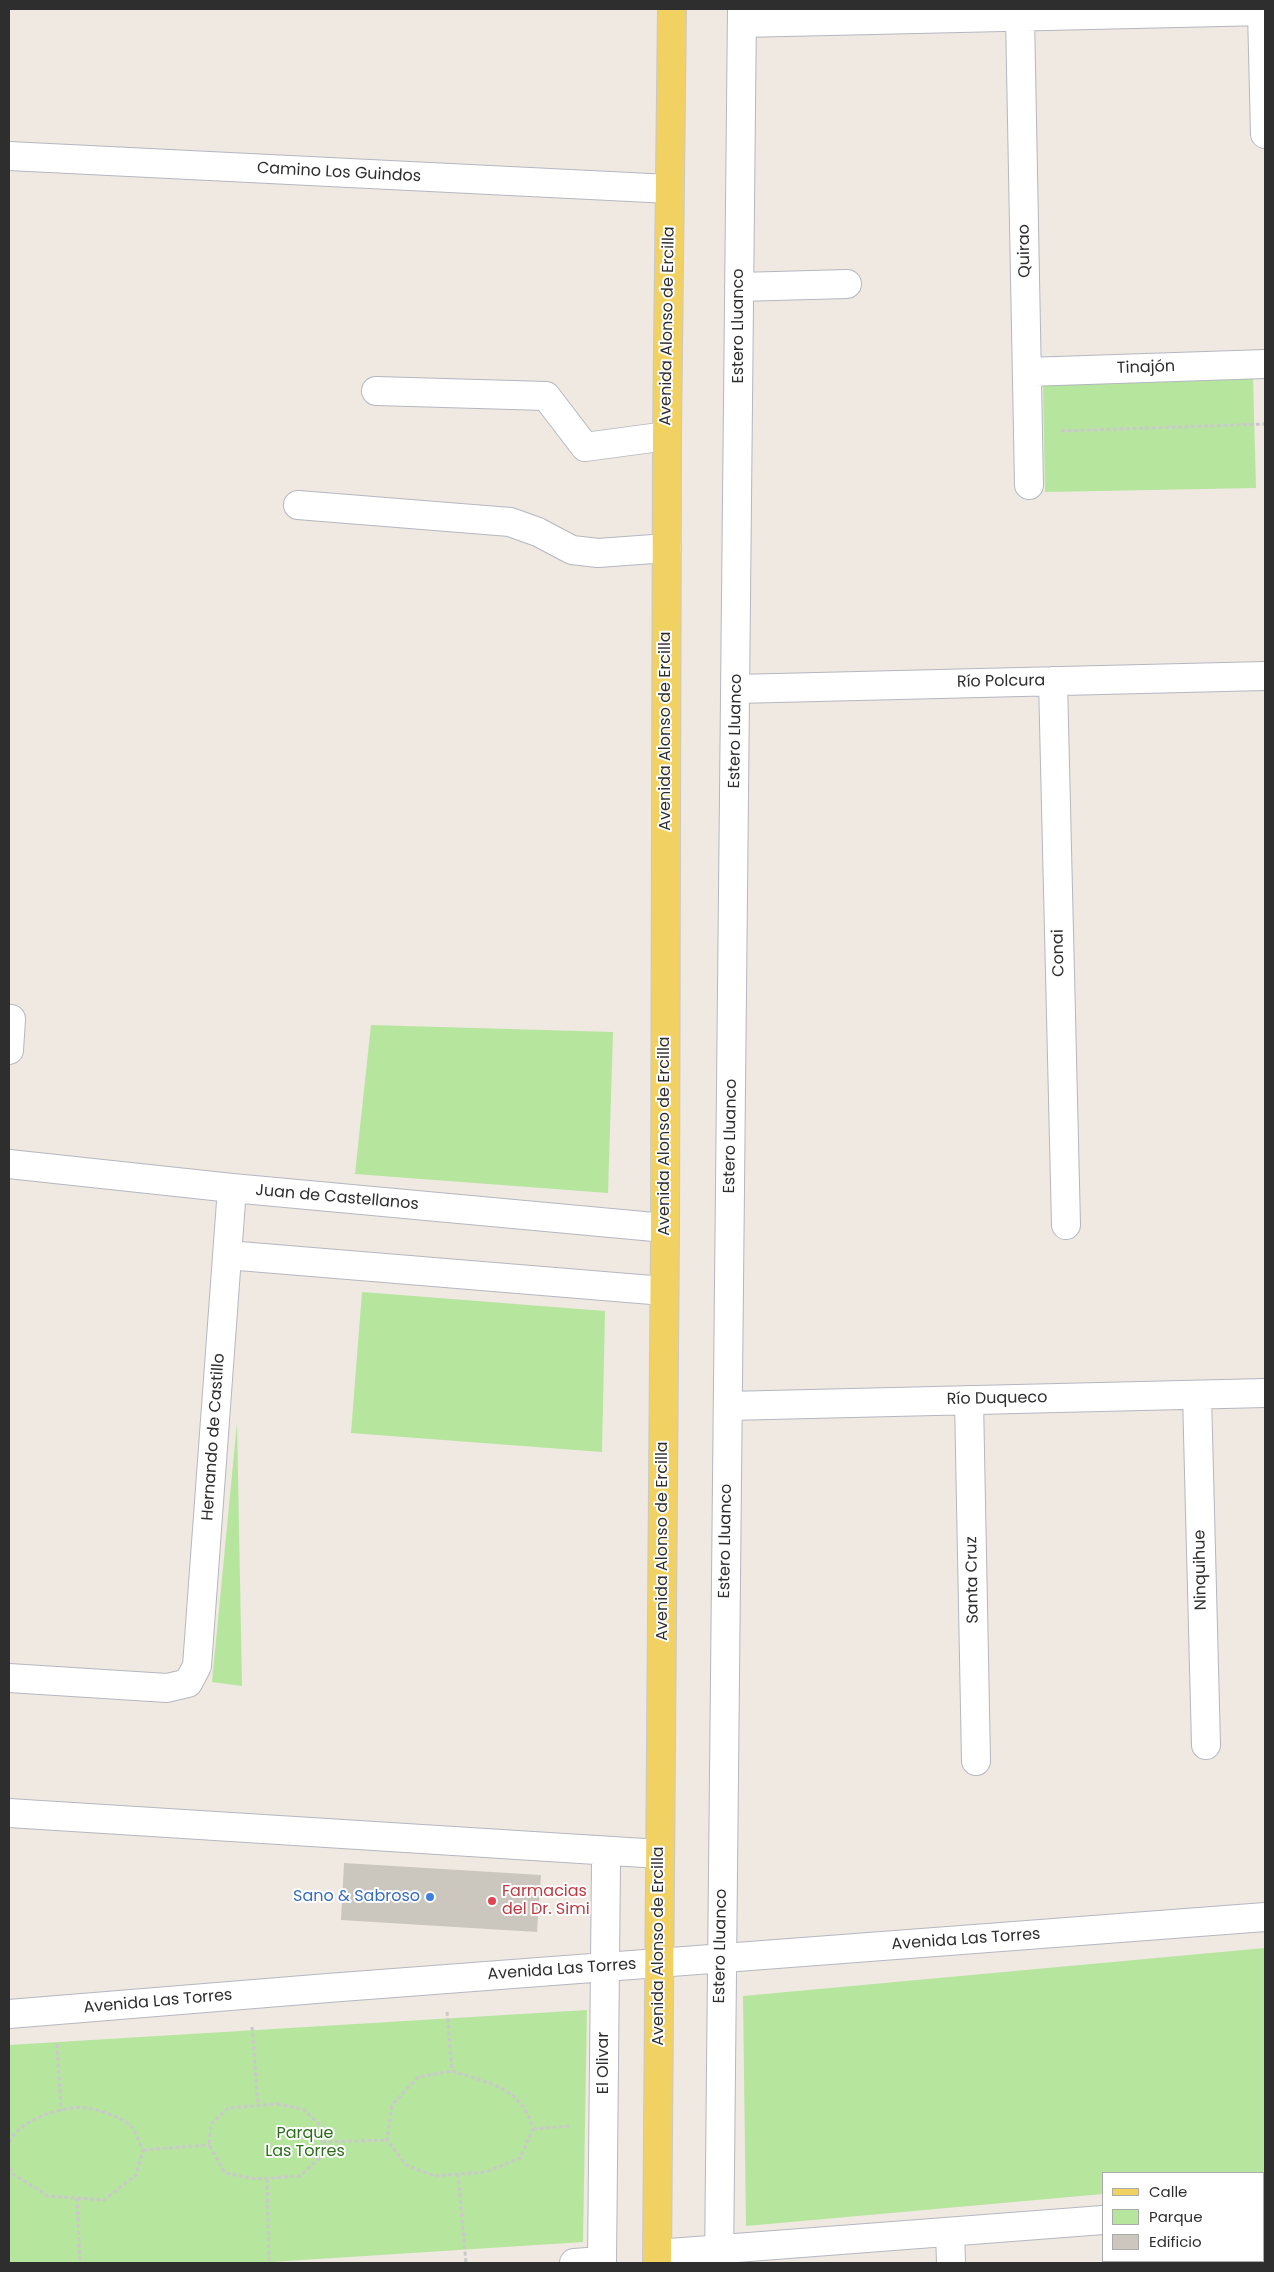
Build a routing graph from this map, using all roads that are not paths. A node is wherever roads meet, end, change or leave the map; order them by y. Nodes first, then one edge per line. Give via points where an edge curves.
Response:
1 (672, 9) edge
2 (1264, 11) edge
3 (742, 16) edge
4 (1020, 16) junction
5 (1265, 134) edge
6 (9, 156) edge
7 (670, 189) junction
8 (847, 284) dead end
9 (739, 287) junction
10 (1265, 364) edge
11 (1027, 372) junction
12 (376, 391) dead end
13 (667, 436) junction
14 (1029, 485) dead end
15 (298, 505) dead end
16 (667, 548) junction
17 (1265, 676) edge
18 (1053, 681) junction
19 (736, 689) junction
20 (12, 1019) dead end
21 (9, 1050) edge
22 (9, 1164) edge
23 (232, 1188) junction
24 (1066, 1225) dead end
25 (665, 1228) junction
26 (227, 1255) junction
27 (664, 1291) junction
28 (1265, 1393) edge
29 (1197, 1395) junction
30 (969, 1400) junction
31 (728, 1406) junction
32 (9, 1678) edge
33 (1206, 1745) dead end
34 (976, 1761) dead end
35 (9, 1813) edge
36 (660, 1854) junction
37 (606, 1863) dead end
38 (1265, 1917) edge
39 (721, 1958) junction
40 (659, 1963) junction
41 (604, 1968) junction
42 (9, 2014) edge
43 (1102, 2220) edge
44 (950, 2232) junction
45 (719, 2256) edge
46 (657, 2259) edge
47 (602, 2262) edge
48 (574, 2263) edge
49 (951, 2263) edge

1 - 7 main road, Avenida Alonso de Ercilla
2 - 4 street
2 - 5 street
3 - 4 street
3 - 9 street, Estero Lluanco
4 - 11 street, Quirao
6 - 7 street, Camino Los Guindos
7 - 13 main road, Avenida Alonso de Ercilla
8 - 9 street
9 - 19 street, Estero Lluanco
10 - 11 street, Tinajón
11 - 14 street, Quirao
12 - 13 street via 546,396 585,447
13 - 16 main road, Avenida Alonso de Ercilla
15 - 16 street via 510,522 572,550 598,553
16 - 25 main road, Avenida Alonso de Ercilla
17 - 18 street, Río Polcura
18 - 19 street, Río Polcura
18 - 24 street, Conai
19 - 31 street, Estero Lluanco
20 - 21 street
22 - 23 street, Juan de Castellanos
23 - 25 street, Juan de Castellanos
23 - 26 street, Hernando de Castillo
25 - 27 main road, Avenida Alonso de Ercilla
26 - 27 street
26 - 32 street, Hernando de Castillo via 197,1666 188,1683 167,1688
27 - 36 main road, Avenida Alonso de Ercilla
28 - 29 street, Río Duqueco
29 - 30 street, Río Duqueco
29 - 33 street, Ninquihue
30 - 31 street, Río Duqueco
30 - 34 street, Santa Cruz
31 - 39 street, Estero Lluanco
35 - 36 street
36 - 40 main road, Avenida Alonso de Ercilla
37 - 41 street, El Olivar
38 - 39 street, Avenida Las Torres
39 - 40 street, Avenida Las Torres
39 - 45 street, Estero Lluanco
40 - 41 street, Avenida Las Torres
40 - 46 main road, Avenida Alonso de Ercilla
41 - 42 street, Avenida Las Torres
41 - 47 street, El Olivar
43 - 44 street
44 - 45 street
44 - 49 street
45 - 46 street
47 - 48 street

